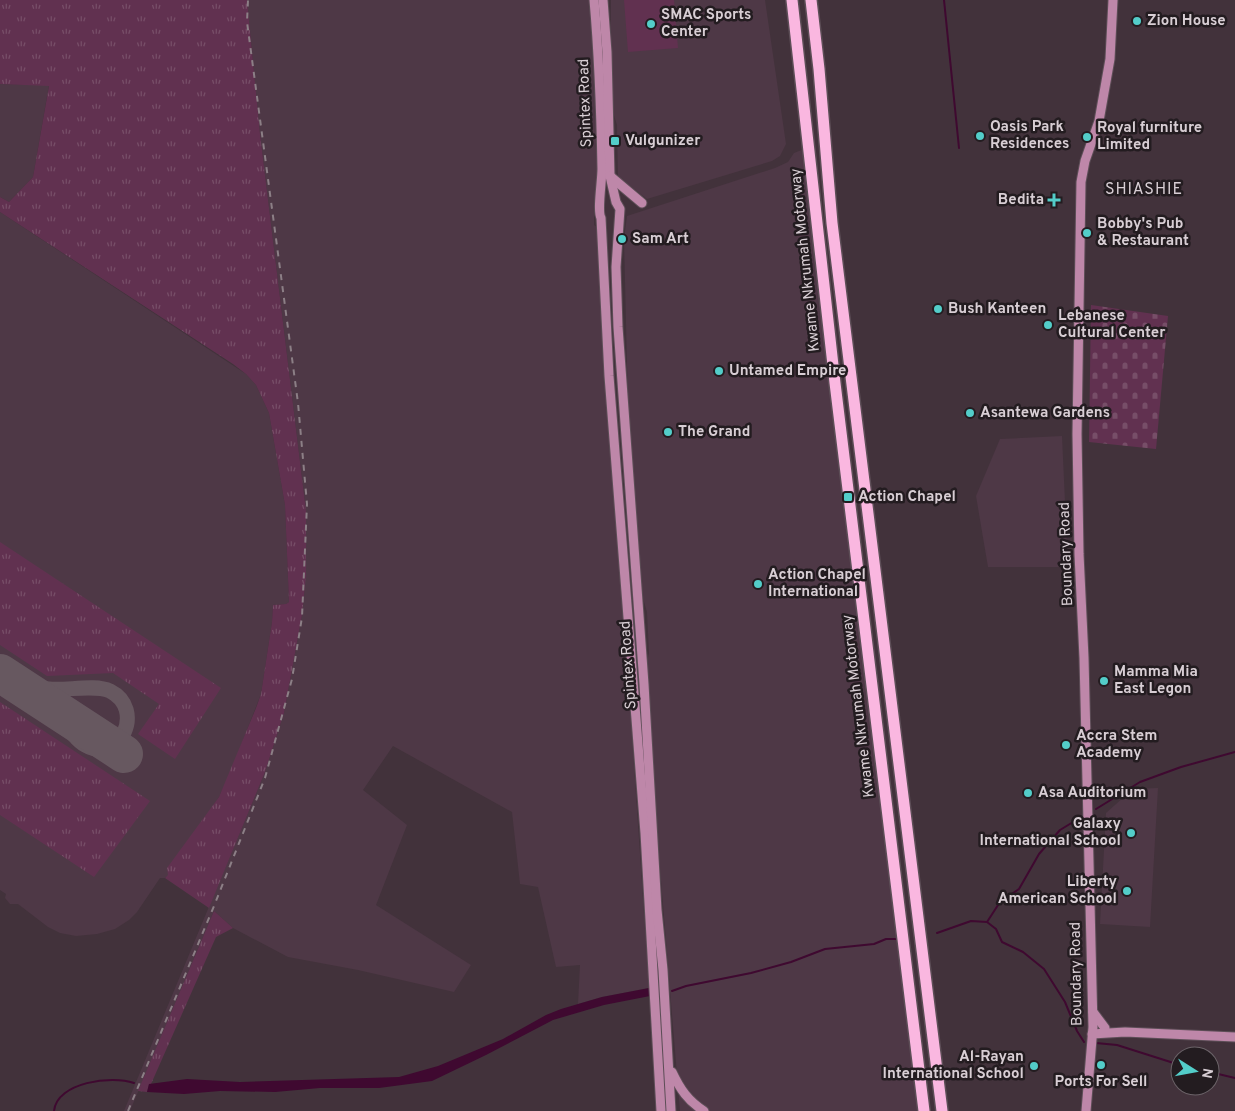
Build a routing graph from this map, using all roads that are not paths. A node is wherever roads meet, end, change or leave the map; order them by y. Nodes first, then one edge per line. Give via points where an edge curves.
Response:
1 (594, 0) edge
2 (603, 0) edge
3 (792, 0) edge
4 (811, 0) edge
5 (1113, 0) edge
6 (610, 176) junction
7 (616, 202) junction
8 (642, 203) dead end
9 (600, 205) junction
10 (618, 217) junction
11 (601, 218) junction
12 (1092, 1012) junction
13 (1104, 1031) junction
14 (1092, 1034) junction
15 (1235, 1036) edge
16 (669, 1066) junction
17 (661, 1110) edge
18 (673, 1110) edge
19 (704, 1111) edge
20 (924, 1111) edge
21 (942, 1111) edge
22 (1086, 1111) edge

1 - 9 main road, Spintex Road via 602,147
2 - 6 main road, Spintex Road
3 - 20 highway, Kwame Nkrumah Motorway
4 - 21 highway, Kwame Nkrumah Motorway via 832,224
5 - 12 main road, Boundary Road via 1111,45 1102,104 1081,182 1079,254 1078,482
6 - 7 main road, Spintex Road
6 - 8 main road
7 - 9 main road via 607,200
7 - 10 main road, Spintex Road via 620,209
9 - 11 main road, Spintex Road via 598,213
10 - 11 main road via 610,222
10 - 16 main road, Spintex Road via 618,327
11 - 17 main road, Spintex Road via 608,366 645,833
12 - 13 main road
12 - 14 main road, Boundary Road
13 - 14 main road
13 - 14 main road
13 - 15 main road
14 - 22 main road, Boundary Road
16 - 18 main road, Spintex Road
16 - 19 main road via 683,1094
17 - 18 main road

